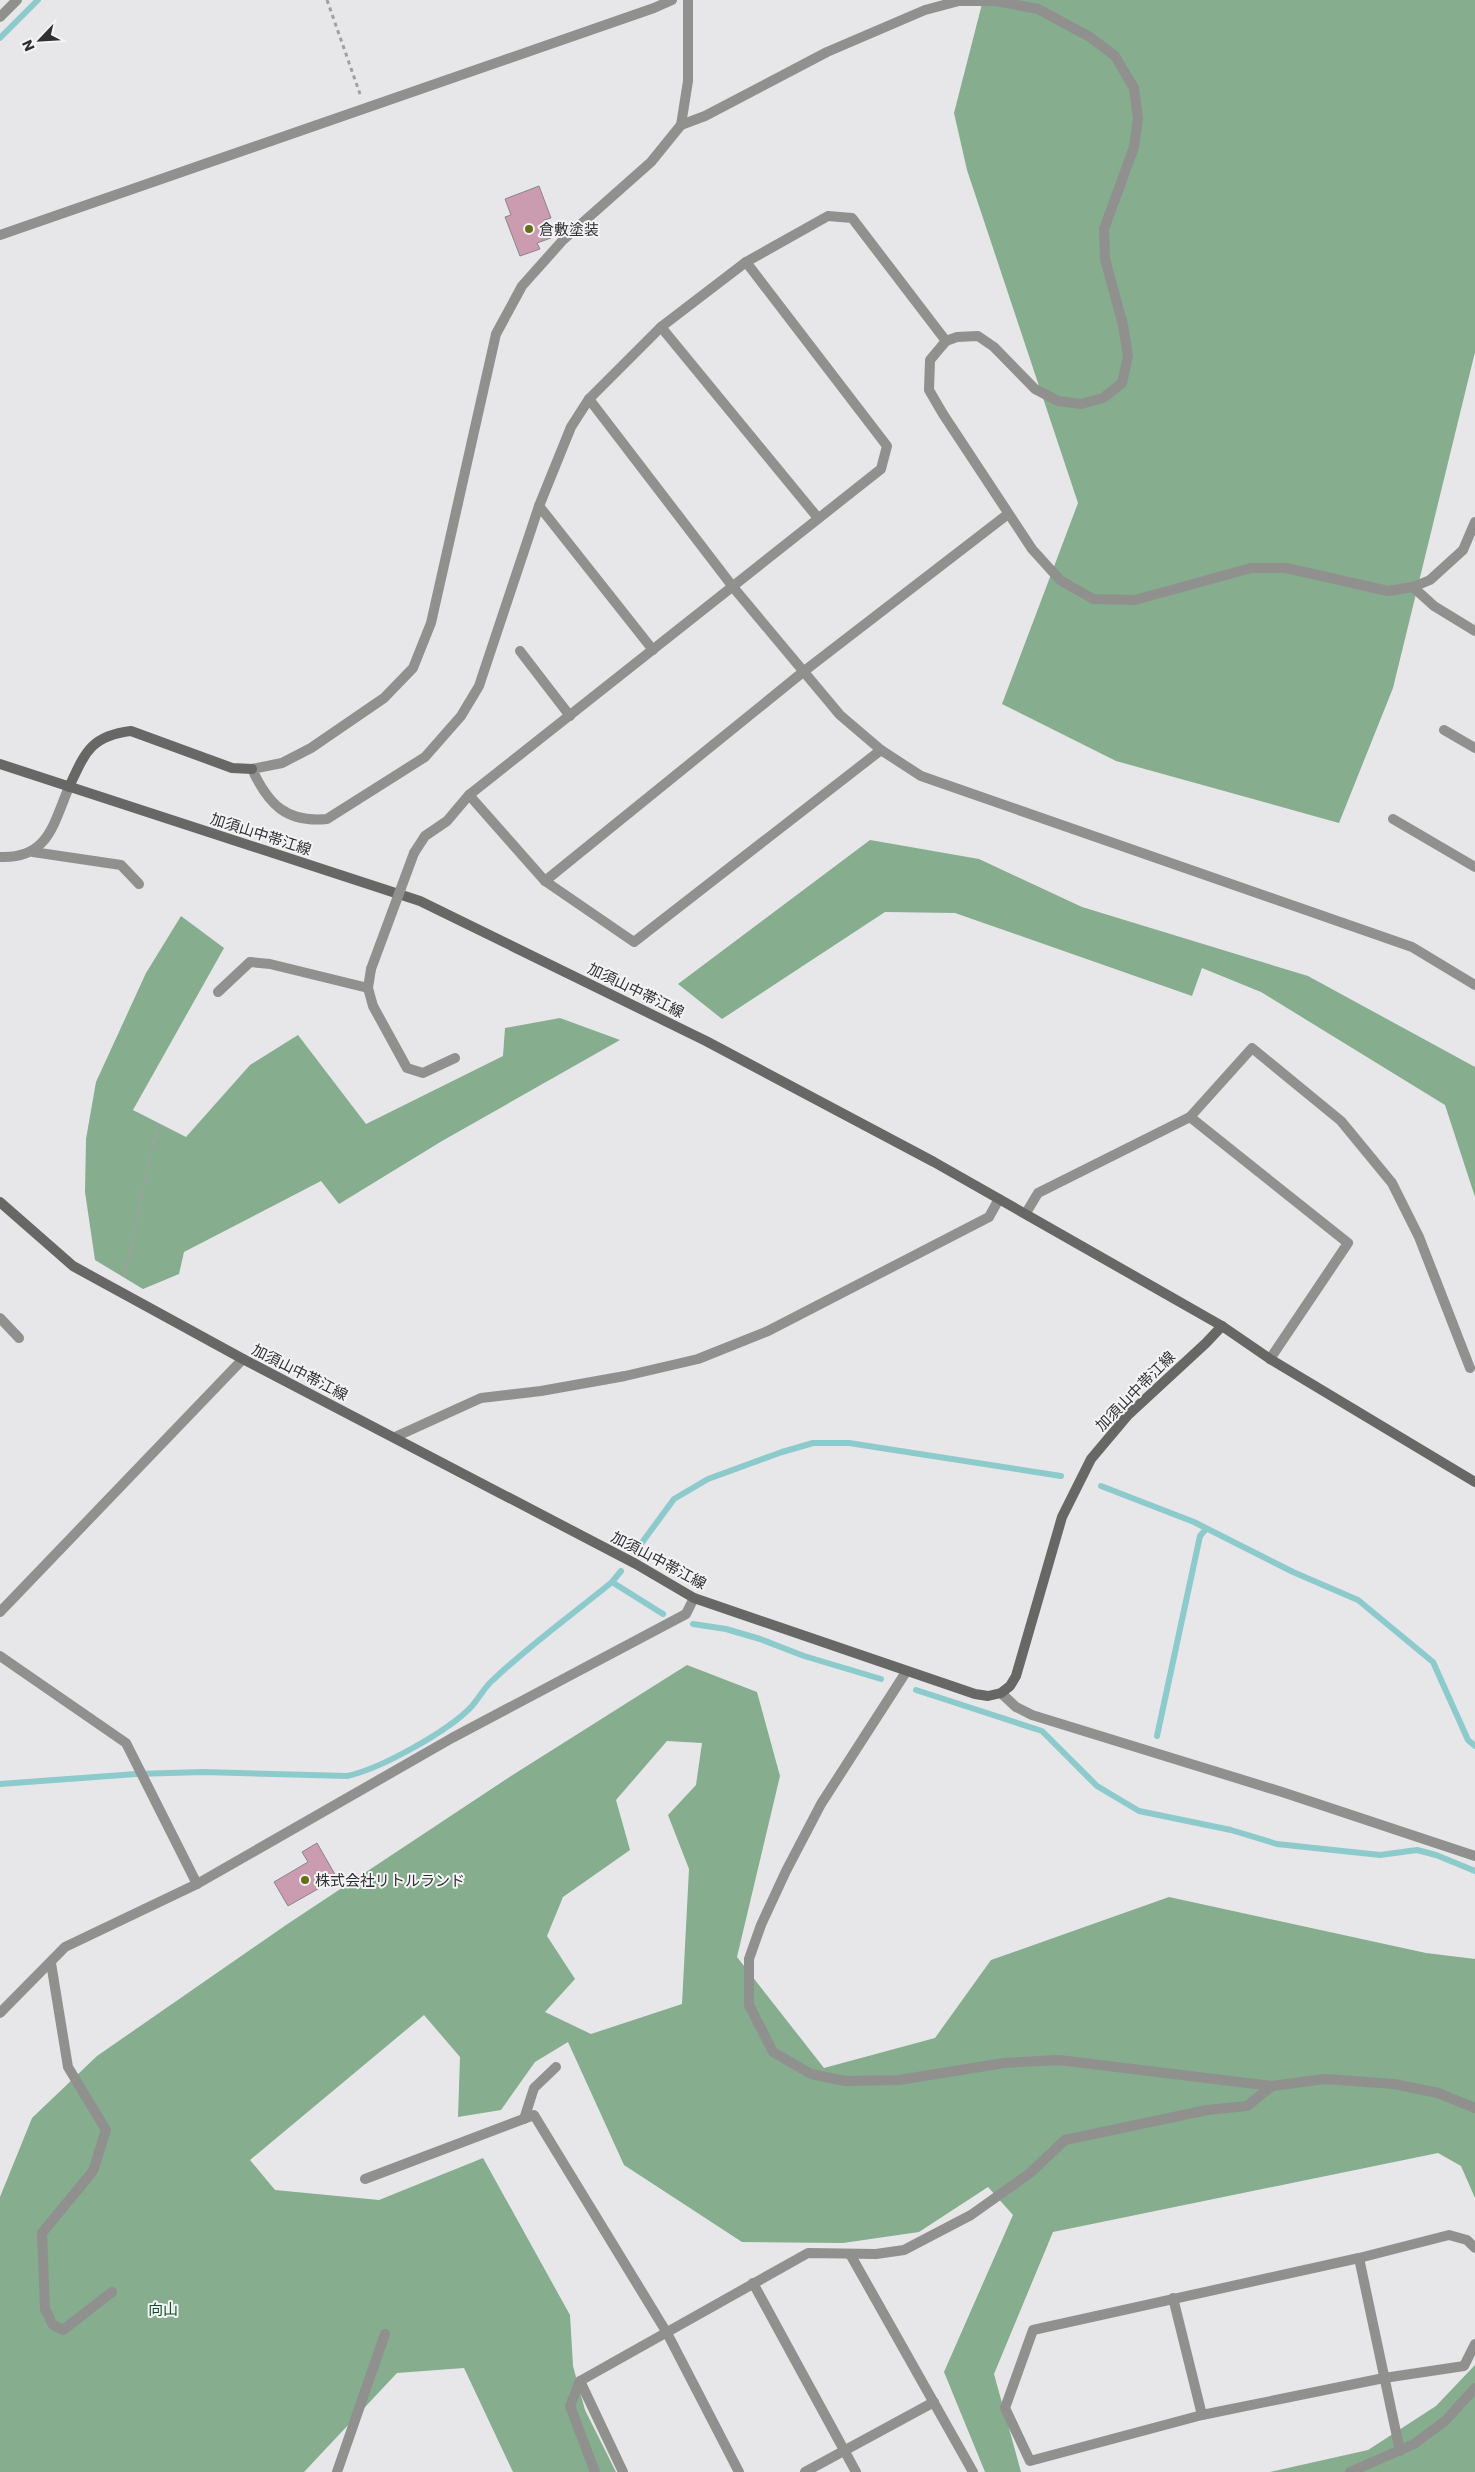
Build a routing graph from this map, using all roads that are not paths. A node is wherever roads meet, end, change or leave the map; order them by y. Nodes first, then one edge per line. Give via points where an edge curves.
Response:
1 (17, 0) edge
2 (672, 0) edge
3 (688, 0) edge
4 (0, 17) edge
5 (681, 125) junction
6 (0, 234) edge
7 (746, 262) junction
8 (661, 327) junction
9 (946, 341) junction
10 (589, 399) junction
11 (539, 506) junction
12 (1008, 514) junction
13 (818, 518) junction
14 (1475, 522) edge
15 (1413, 586) junction
16 (733, 587) junction
17 (1475, 631) edge
18 (652, 650) junction
19 (520, 651) dead end
20 (803, 672) junction
21 (570, 716) junction
22 (1444, 730) dead end
23 (1475, 748) edge
24 (881, 750) junction
25 (0, 764) edge
26 (252, 769) junction
27 (69, 787) junction
28 (469, 795) junction
29 (1393, 819) dead end
30 (33, 852) junction
31 (0, 857) edge
32 (1475, 867) edge
33 (544, 881) junction
34 (139, 884) dead end
35 (1475, 985) edge
36 (368, 988) junction
37 (218, 992) dead end
38 (455, 1058) dead end
39 (1190, 1118) junction
40 (999, 1199) junction
41 (0, 1202) edge
42 (1026, 1213) junction
43 (0, 1318) edge
44 (1222, 1326) junction
45 (19, 1338) dead end
46 (1270, 1358) junction
47 (243, 1359) junction
48 (1470, 1368) dead end
49 (395, 1437) junction
50 (1475, 1482) edge
51 (694, 1598) junction
52 (0, 1612) edge
53 (0, 1656) edge
54 (906, 1672) junction
55 (1001, 1693) junction
56 (1475, 1856) edge
57 (196, 1884) junction
58 (51, 1963) junction
59 (0, 2013) edge
60 (556, 2067) dead end
61 (1272, 2086) junction
62 (1475, 2108) edge
63 (524, 2119) junction
64 (365, 2179) dead end
65 (1475, 2248) edge
66 (850, 2254) junction
67 (1359, 2258) junction
68 (753, 2283) junction
69 (112, 2292) dead end
70 (1173, 2298) junction
71 (667, 2333) junction
72 (385, 2334) dead end
73 (1475, 2344) edge
74 (1384, 2378) junction
75 (580, 2382) junction
76 (1475, 2388) edge
77 (934, 2402) junction
78 (1202, 2415) junction
79 (1400, 2450) junction
80 (845, 2451) junction
81 (338, 2472) edge
82 (595, 2472) edge
83 (623, 2472) edge
84 (738, 2472) edge
85 (805, 2472) edge
86 (856, 2472) edge
87 (973, 2472) edge
88 (1350, 2472) edge

1 - 4 street
2 - 6 street
3 - 5 street via 688,81
5 - 9 street via 705,116 827,52 905,18 959,1 996,1 1038,9 1090,37 1115,56 1134,88 1138,118 1134,147 1104,228 1105,259 1128,356 1122,383 1103,398 1082,404 1058,401 1035,389 994,347 978,336
5 - 26 street via 651,162 563,240 522,286 496,334 431,623 413,668 384,698 311,748 282,763
7 - 8 street
7 - 9 street via 828,216 852,218
7 - 13 street via 887,446 881,470
8 - 10 street
8 - 13 street
9 - 12 street via 930,360 929,390
10 - 11 street via 571,427
10 - 16 street
11 - 18 street
11 - 26 street via 479,686 461,716 425,757 327,818 308,821 288,814 263,792
12 - 15 street via 1032,549 1060,580 1094,599 1135,600 1251,568 1286,568 1388,591
12 - 20 street
13 - 16 street
14 - 15 street via 1463,550 1430,580
15 - 17 street via 1434,606
16 - 18 street
16 - 20 street
18 - 21 street
19 - 21 street
20 - 24 street via 840,715
20 - 33 street
21 - 28 street
22 - 23 street
24 - 33 street via 634,942
24 - 35 street via 921,776 1412,947
25 - 27 main road, 加須山中帯江線
26 - 27 main road via 232,768 130,731 114,733 86,750
27 - 30 street via 51,828
27 - 40 main road, 加須山中帯江線 via 420,901 706,1041
28 - 33 street
28 - 36 street, bridge via 447,821 425,836 414,853 371,969
29 - 32 street
30 - 31 street via 16,858
30 - 34 street via 120,865
36 - 37 street via 250,962
36 - 38 street via 381,1023 407,1068 423,1073
39 - 42 street via 1038,1193
39 - 46 street via 1348,1243
39 - 48 street via 1252,1048 1340,1121 1392,1183 1419,1237
40 - 42 main road, 加須山中帯江線
40 - 49 street via 989,1217 768,1331 698,1359 625,1376 481,1398
41 - 47 main road, 加須山中帯江線 via 73,1266
42 - 44 main road, 加須山中帯江線
43 - 45 street
44 - 46 main road, 加須山中帯江線
44 - 55 main road, 加須山中帯江線 via 1128,1415 1091,1459 1062,1517 1016,1676
46 - 50 main road, 加須山中帯江線
47 - 49 main road, 加須山中帯江線
47 - 52 street
49 - 51 main road, 加須山中帯江線
51 - 54 main road, 加須山中帯江線
51 - 57 street via 686,1614 452,1738
53 - 57 street via 126,1743
54 - 55 main road, 加須山中帯江線 via 974,1694 988,1696
54 - 61 street via 821,1804 786,1871 749,1959 749,2005 773,2052 811,2074 845,2081 899,2080 1004,2063 1059,2060
55 - 56 street via 1016,1707 1032,1715
57 - 58 street via 65,1947
58 - 59 street
58 - 69 street via 68,2067 106,2130 93,2171 42,2233 45,2309 53,2325 63,2330
60 - 63 street via 534,2088
61 - 62 street via 1325,2079 1394,2084 1438,2094
61 - 66 street via 1247,2106 1207,2110 1065,2140 1030,2173 963,2220 904,2250
63 - 64 street
63 - 71 street via 534,2115
65 - 67 street via 1467,2240 1449,2235
66 - 68 street via 808,2253
66 - 77 street
67 - 70 street
67 - 74 street
68 - 71 street
68 - 80 street
70 - 78 street
70 - 78 street via 1033,2330 1005,2408 1030,2461
71 - 75 street
71 - 84 street
72 - 81 street
73 - 74 street via 1464,2366
74 - 78 street
74 - 79 street
75 - 82 street via 570,2406
75 - 83 street
76 - 79 street via 1445,2421 1414,2444
77 - 80 street
77 - 87 street
79 - 88 street
80 - 85 street
80 - 86 street

